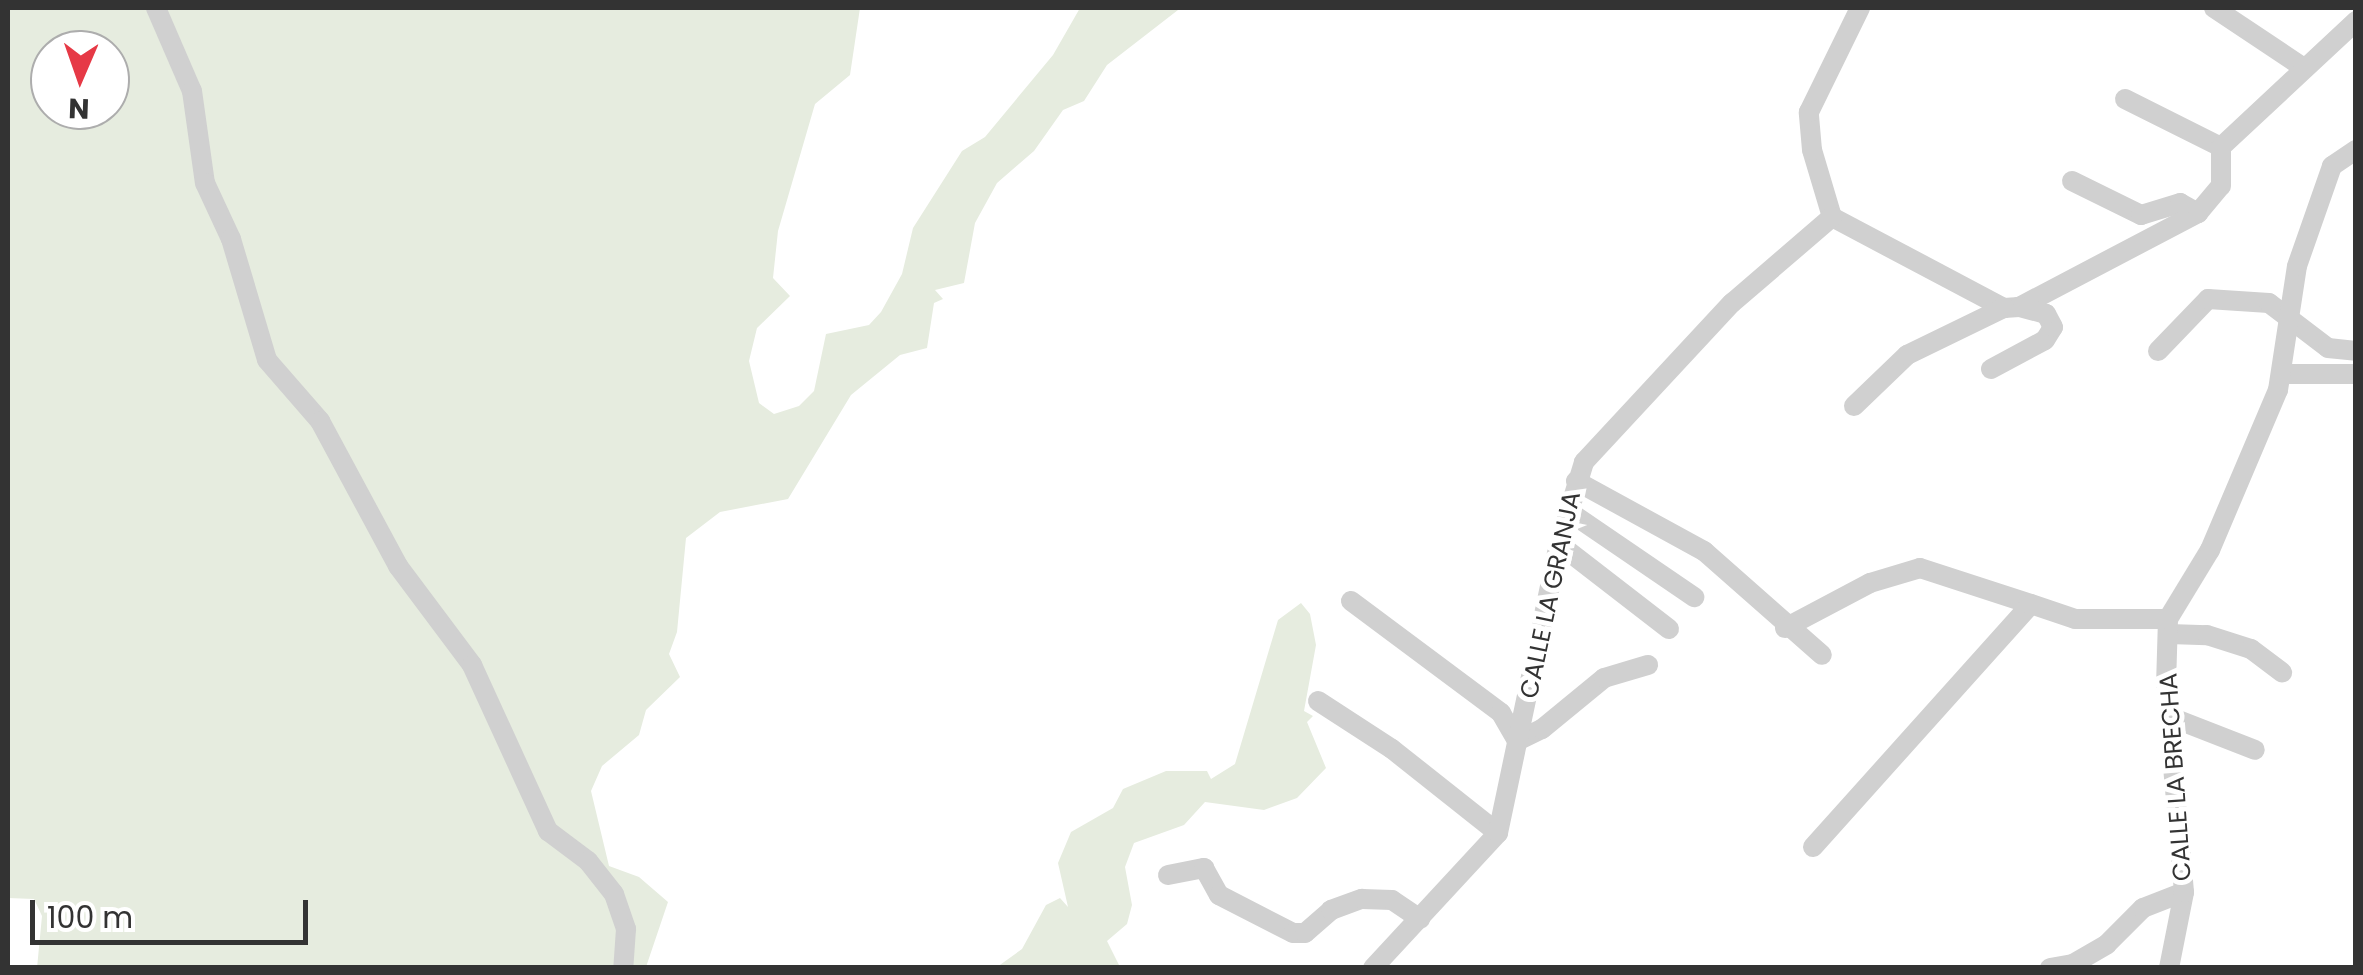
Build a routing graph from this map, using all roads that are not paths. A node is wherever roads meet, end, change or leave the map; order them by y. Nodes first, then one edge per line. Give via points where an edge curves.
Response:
1 (156, 8) edge
2 (1860, 8) edge
3 (2214, 8) edge
4 (2356, 20) edge
5 (2301, 66) junction
6 (2126, 99) dead end
7 (2221, 147) junction
8 (2356, 150) edge
9 (2072, 181) dead end
10 (2198, 213) junction
11 (1832, 217) junction
12 (2011, 308) junction
13 (2290, 313) junction
14 (2356, 350) edge
15 (2158, 351) dead end
16 (1992, 369) dead end
17 (2284, 374) junction
18 (2356, 374) edge
19 (1854, 406) dead end
20 (1576, 481) junction
21 (1568, 511) junction
22 (1560, 544) junction
23 (1694, 597) dead end
24 (1351, 601) dead end
25 (2031, 604) junction
26 (2168, 626) junction
27 (1786, 628) junction
28 (1669, 629) dead end
29 (1822, 655) dead end
30 (1648, 665) dead end
31 (2282, 672) dead end
32 (1318, 701) dead end
33 (2168, 716) junction
34 (1517, 742) junction
35 (2254, 750) dead end
36 (1498, 832) junction
37 (1814, 847) dead end
38 (1168, 875) dead end
39 (2184, 892) junction
40 (1420, 919) junction
41 (623, 968) edge
42 (1374, 968) edge
43 (2050, 968) edge
44 (2169, 968) edge

1 - 41 street via 192,91 205,183 231,238 267,360 329,435 398,566 488,690 548,831 588,861 614,894 626,929
2 - 11 street via 1809,112 1812,150
3 - 5 street
4 - 5 street
5 - 7 street
6 - 7 street
7 - 10 street via 2221,186
8 - 13 street via 2332,166 2297,266
9 - 10 street via 2141,215 2180,203
10 - 12 street
11 - 12 street
11 - 20 street, CALLE LA GRANJA via 1732,303 1584,462
12 - 16 street via 2046,314 2053,327 2045,340
12 - 19 street via 1907,355
13 - 14 street via 2328,348
13 - 15 street via 2269,303 2208,299
13 - 17 street
17 - 18 street
17 - 26 street via 2210,550
20 - 21 street, CALLE LA GRANJA
20 - 27 street via 1704,551
21 - 22 street, CALLE LA GRANJA
21 - 23 street
22 - 28 street
22 - 34 street, CALLE LA GRANJA
24 - 34 street via 1501,714
25 - 26 street via 2075,619
25 - 27 street via 1920,568 1870,582
25 - 37 street
26 - 31 street via 2251,648
26 - 33 street, CALLE LA BRECHA
27 - 29 street
30 - 34 street via 1604,678 1542,730
32 - 36 street
33 - 35 street
33 - 39 street, CALLE LA BRECHA
34 - 36 street, CALLE LA GRANJA
36 - 40 street, CALLE LA GRANJA
38 - 40 street via 1204,868 1220,895 1292,933 1304,933 1331,910 1362,899 1392,900
39 - 43 street via 2144,908 2108,944 2073,964
39 - 44 street, CALLE LA BRECHA
40 - 42 street, CALLE LA GRANJA

